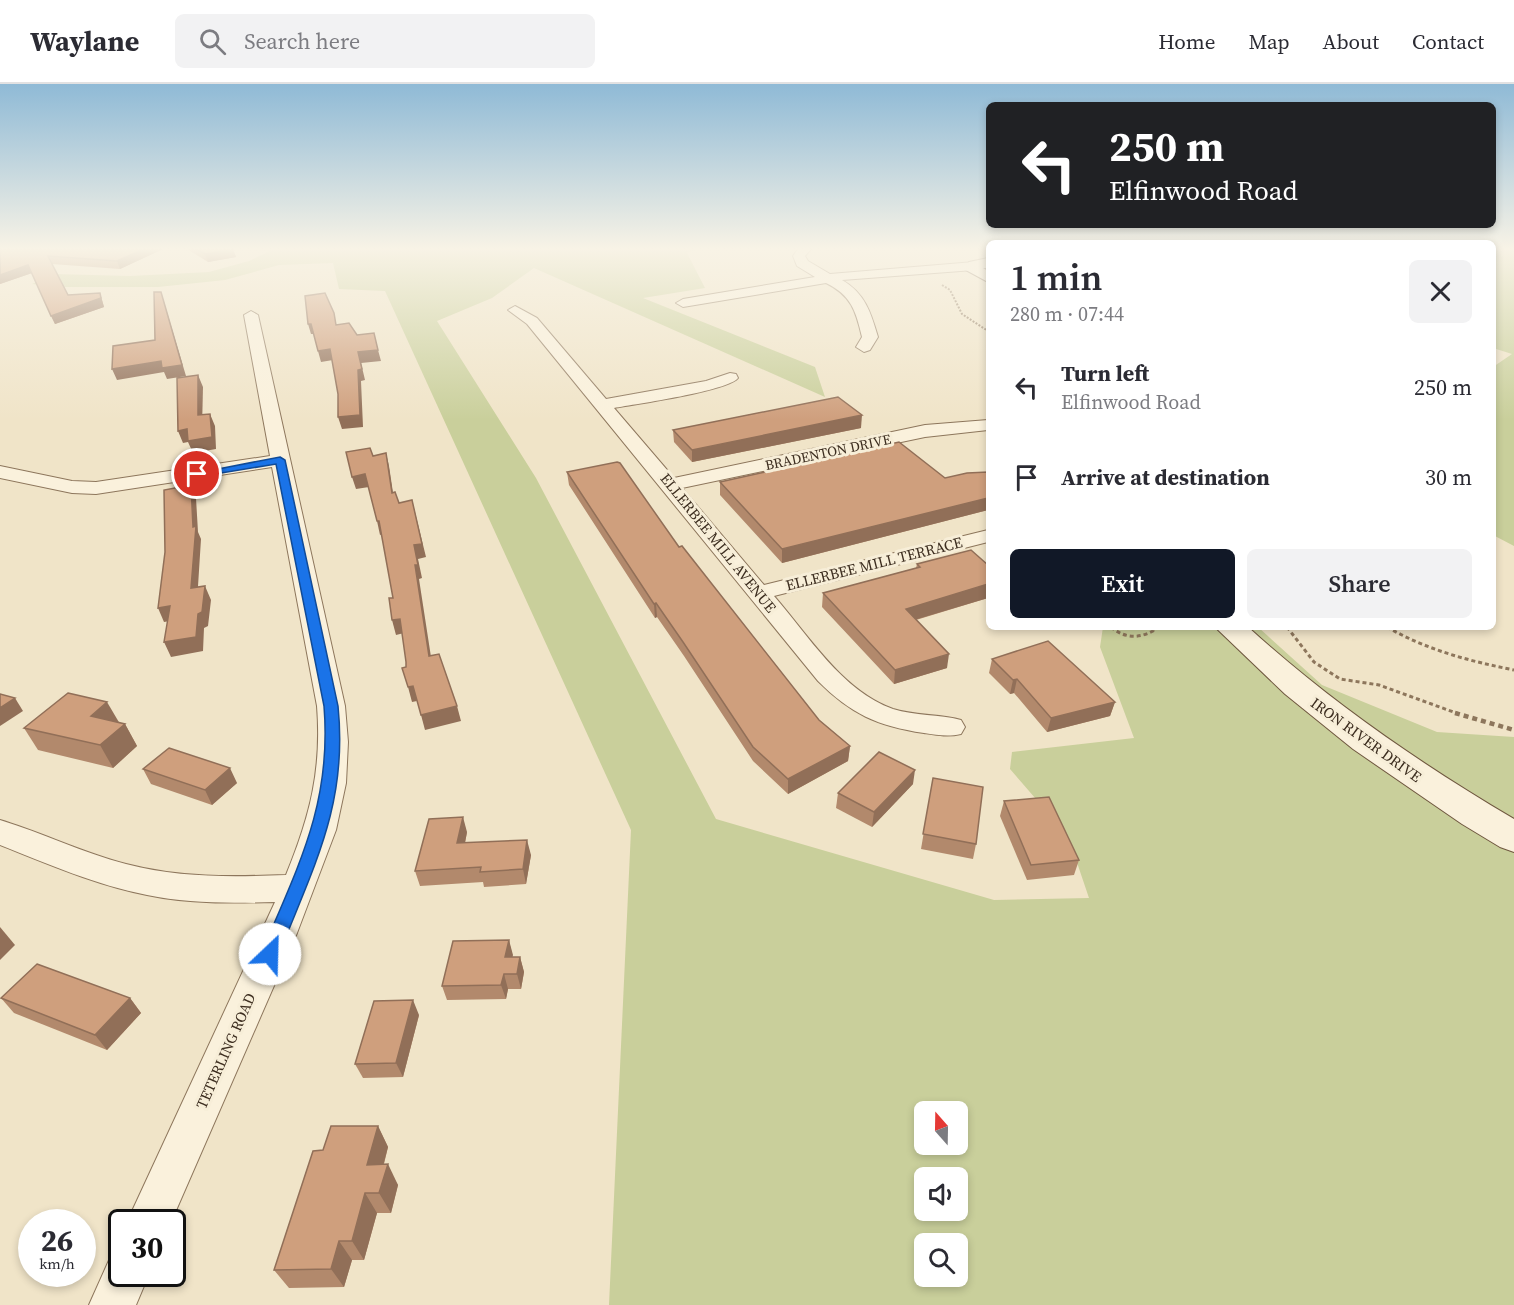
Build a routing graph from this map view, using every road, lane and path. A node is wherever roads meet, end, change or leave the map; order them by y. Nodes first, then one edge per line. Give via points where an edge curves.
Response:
1 (860, 306) edge
2 (956, 306) edge
3 (515, 310) dead end
4 (251, 315) dead end
5 (986, 330) edge
6 (864, 347) dead end
7 (730, 378) dead end
8 (603, 405) junction
9 (986, 425) edge
10 (280, 460) junction
11 (0, 472) edge
12 (670, 485) junction
13 (986, 536) edge
14 (759, 593) junction
15 (1114, 630) edge
16 (1153, 630) edge
17 (1233, 630) edge
18 (1289, 630) edge
19 (1392, 630) edge
20 (1514, 670) edge
21 (951, 727) dead end
22 (1514, 730) edge
23 (0, 832) edge
24 (1514, 837) edge
25 (298, 888) junction
26 (155, 1209) edge
27 (120, 1287) edge
28 (112, 1305) edge

1 - 6 street via 870,337
2 - 5 path via 966,318
3 - 8 street, ELLERBEE MILL AVENUE via 532,321
4 - 10 street, TETERLING ROAD
7 - 8 street
8 - 12 street, ELLERBEE MILL AVENUE
9 - 12 street, BRADENTON DRIVE via 925,431
10 - 11 street via 96,488
10 - 25 street, TETERLING ROAD via 331,706 334,742 331,783 320,830
12 - 14 street, ELLERBEE MILL AVENUE
13 - 14 street, ELLERBEE MILL TERRACE
14 - 21 street, ELLERBEE MILL AVENUE via 851,699 868,711 891,719
15 - 16 path via 1135,637 1146,636
17 - 24 street, IRON RIVER DRIVE via 1366,744
18 - 22 path via 1314,662 1340,679 1379,685
19 - 20 path via 1448,655
23 - 25 street via 129,877 168,886 212,890
25 - 26 street, TETERLING ROAD
27 - 28 street

